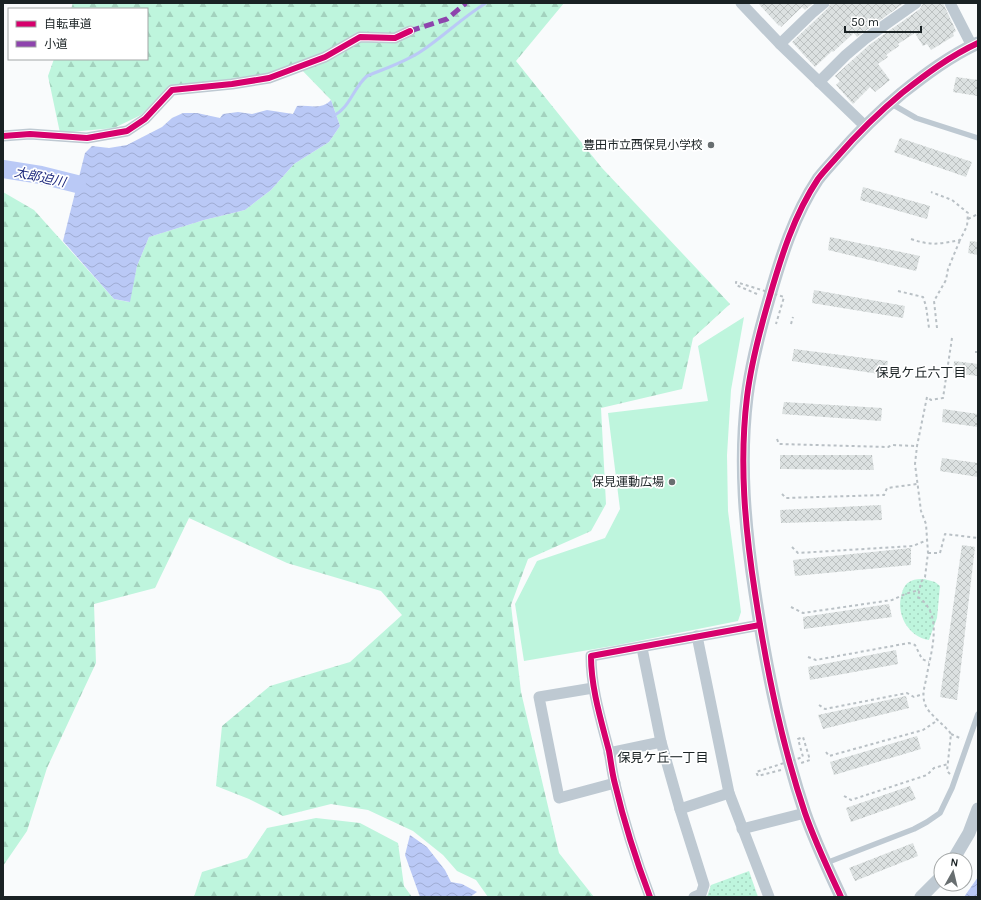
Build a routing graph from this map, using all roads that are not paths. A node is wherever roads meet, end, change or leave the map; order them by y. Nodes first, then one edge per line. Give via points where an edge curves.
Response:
1 (741, 3) edge
2 (824, 3) edge
3 (914, 3) edge
4 (950, 3) edge
5 (410, 31) dead end
6 (780, 44) junction
7 (975, 45) edge
8 (819, 82) junction
9 (890, 104) junction
10 (865, 126) junction
11 (3, 136) edge
12 (978, 138) edge
13 (760, 625) junction
14 (698, 636) junction
15 (642, 648) junction
16 (593, 688) junction
17 (978, 714) edge
18 (662, 742) junction
19 (609, 753) junction
20 (615, 783) junction
21 (729, 793) junction
22 (680, 809) junction
23 (978, 809) edge
24 (806, 813) junction
25 (742, 829) junction
26 (958, 852) edge
27 (826, 863) junction
28 (933, 885) edge
29 (650, 897) edge
30 (694, 897) edge
31 (768, 897) edge
32 (841, 897) edge
33 (921, 897) edge

1 - 6 street
2 - 6 street
3 - 8 street via 865,38
4 - 7 street
5 - 11 street via 395,38 360,37 324,57 269,78 172,90 145,119 127,131 87,138 30,134
6 - 8 street
7 - 9 street via 936,66
8 - 10 street
9 - 10 street
9 - 12 lane via 916,118
10 - 13 street via 819,178 794,224 779,264 760,331 747,397 742,474 747,537
13 - 14 street
13 - 24 street via 786,749
14 - 15 street
14 - 21 street
15 - 16 street via 590,656
15 - 18 street
16 - 19 street
16 - 20 street via 539,697 559,798
17 - 27 lane via 952,788 940,813 914,829
18 - 19 street
18 - 22 street
19 - 20 street
20 - 29 street via 634,854
21 - 22 street
21 - 25 street
22 - 30 street via 704,885 701,894
23 - 26 street via 969,833
24 - 25 street
24 - 27 street
25 - 31 street
27 - 32 street
28 - 33 street

